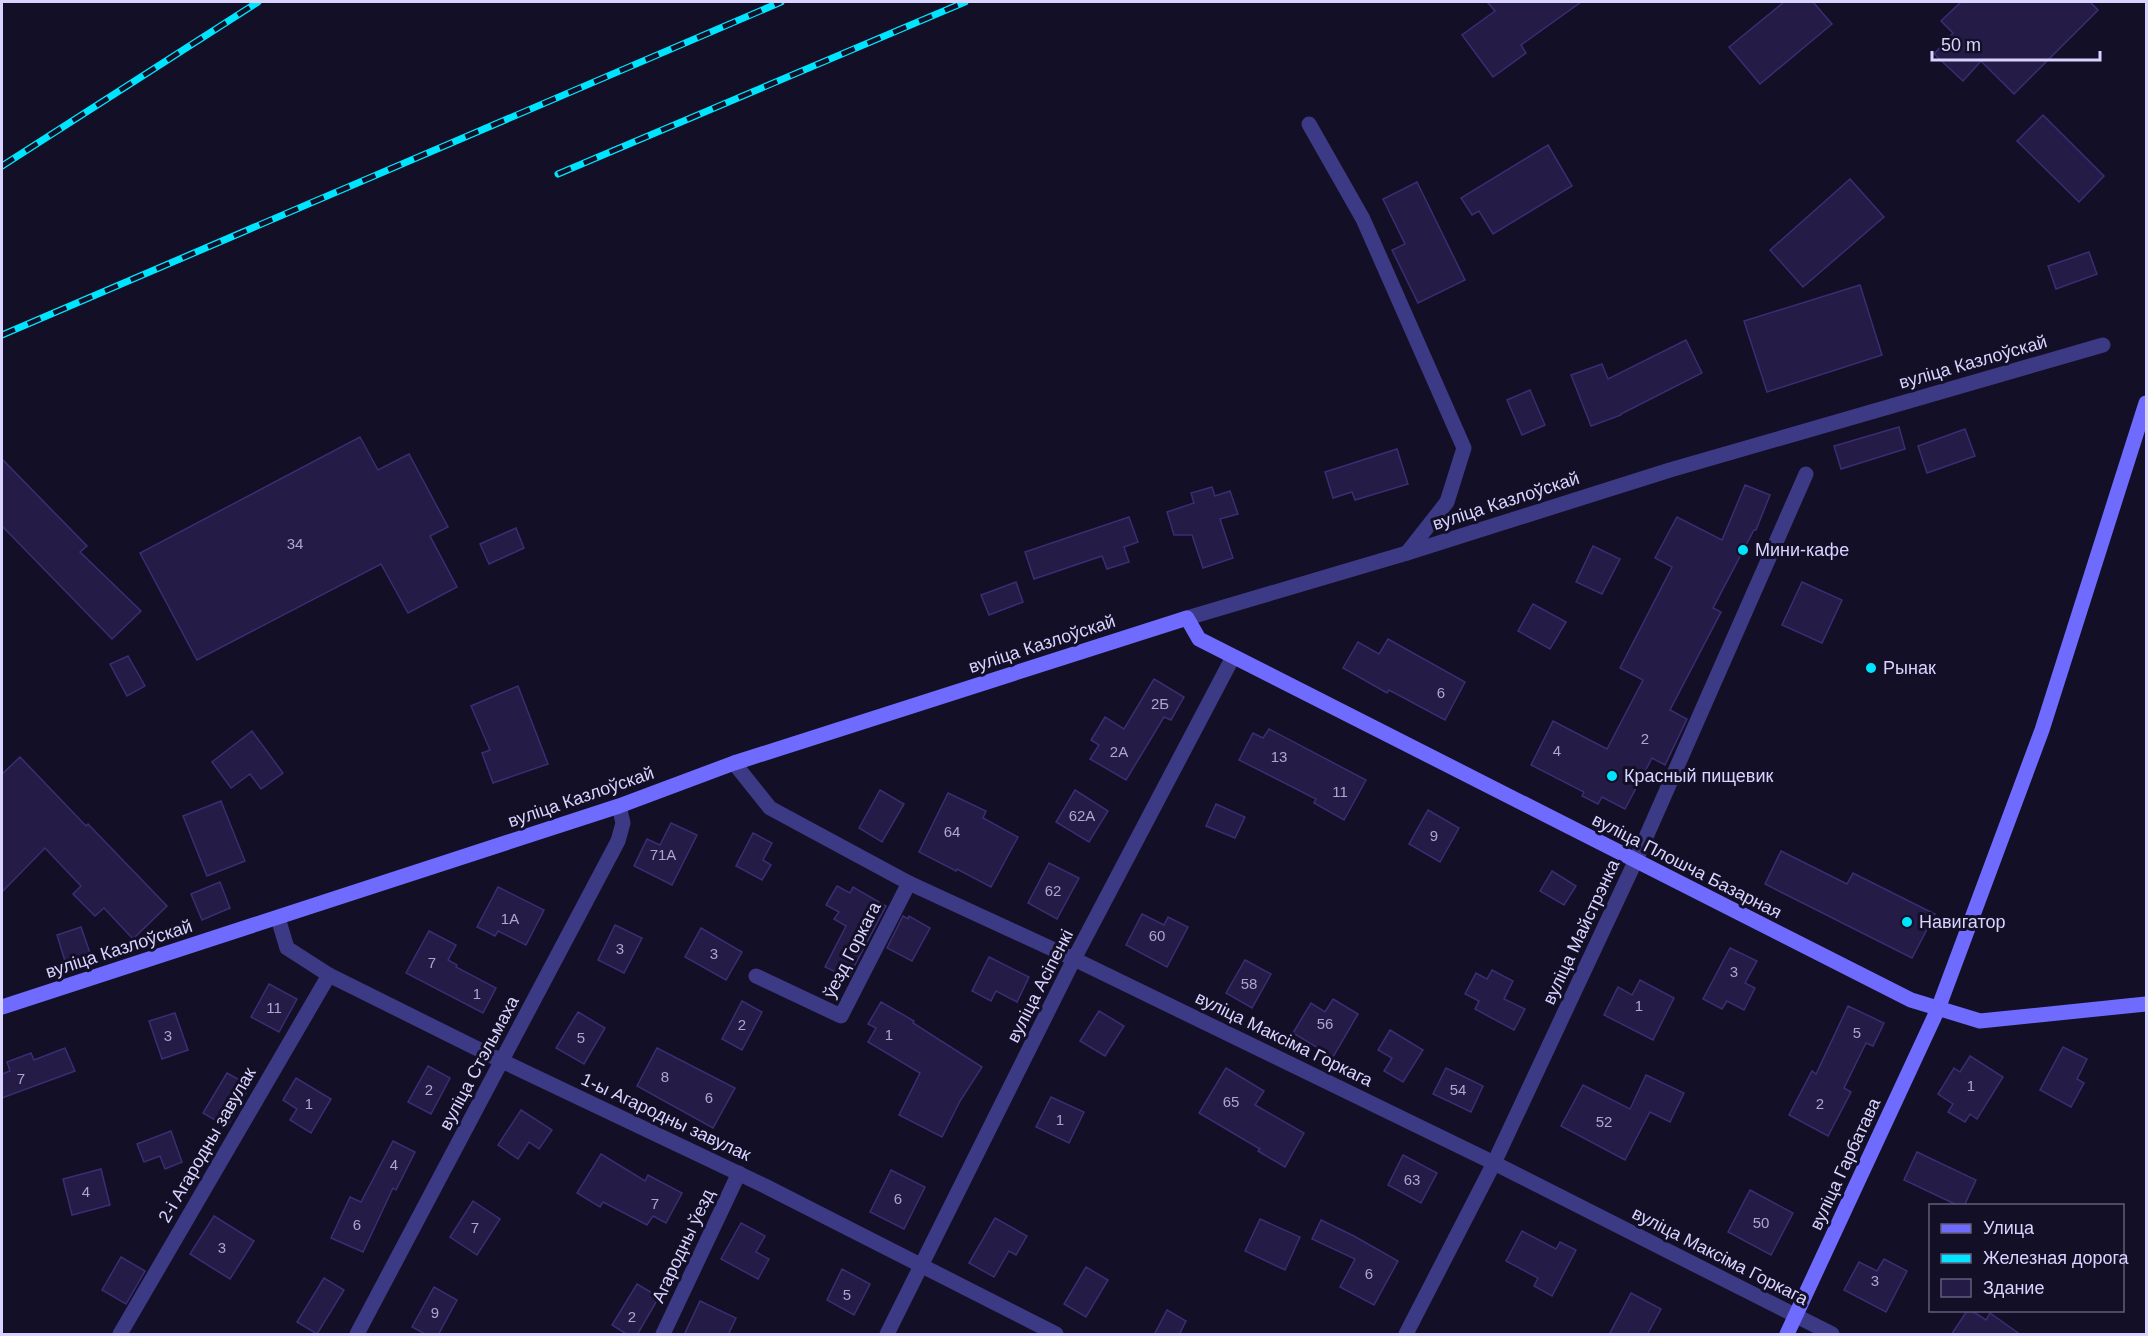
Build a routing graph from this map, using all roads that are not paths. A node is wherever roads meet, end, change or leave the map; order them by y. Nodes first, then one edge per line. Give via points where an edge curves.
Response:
1 (1309, 124) dead end
2 (2103, 345) dead end
3 (2146, 403) edge
4 (1806, 474) dead end
5 (1407, 553) junction
6 (1187, 618) junction
7 (1233, 657) junction
8 (734, 763) junction
9 (619, 806) junction
10 (1635, 862) junction
11 (909, 883) junction
12 (278, 918) junction
13 (1074, 959) junction
14 (329, 975) junction
15 (756, 976) dead end
16 (2146, 1004) edge
17 (2, 1007) edge
18 (1938, 1010) junction
19 (502, 1061) junction
20 (1494, 1163) junction
21 (739, 1173) junction
22 (922, 1266) junction
23 (1796, 1317) junction
24 (120, 1335) edge
25 (357, 1335) edge
26 (663, 1335) edge
27 (887, 1335) edge
28 (1056, 1335) edge
29 (1406, 1335) edge
30 (1787, 1335) edge
31 (1832, 1335) edge

1 - 5 street via 1363,219 1464,448 1447,502
2 - 5 street, вуліца Казлоўскай via 1670,470
3 - 18 street, вуліца Гарбатава via 2042,730
4 - 10 street, вуліца Майстрэнка
5 - 6 street, вуліца Казлоўскай
6 - 7 street, вуліца Плошча Базарная via 1199,639
6 - 8 street, вуліца Казлоўскай
7 - 10 street, вуліца Плошча Базарная
7 - 13 street, вуліца Асіпенкі
8 - 9 street, вуліца Казлоўскай
8 - 11 street, вуліца Максіма Горкага via 770,807
9 - 12 street, вуліца Казлоўскай
9 - 19 street, вуліца Стэльмаха via 623,823 618,841
10 - 18 street, вуліца Плошча Базарная
10 - 20 street, вуліца Майстрэнка
11 - 13 street, вуліца Максіма Горкага
11 - 15 street, ўезд Горкага via 841,1016
12 - 14 street, 1-ы Агародны завулак via 287,948
12 - 17 street, вуліца Казлоўскай
13 - 20 street, вуліца Максіма Горкага
13 - 22 street, вуліца Асіпенкі
14 - 19 street, 1-ы Агародны завулак
14 - 24 street, 2-і Агародны завулак
16 - 18 street, вуліца Плошча Базарная via 1980,1021
18 - 23 street, вуліца Гарбатава
19 - 21 street, 1-ы Агародны завулак
19 - 25 street, вуліца Стэльмаха
20 - 23 street, вуліца Максіма Горкага
20 - 29 street, вуліца Майстрэнка
21 - 22 street, 1-ы Агародны завулак
21 - 26 street, Агародны ўезд
22 - 27 street, вуліца Асіпенкі
22 - 28 street, 1-ы Агародны завулак
23 - 30 street, вуліца Гарбатава
23 - 31 street, вуліца Максіма Горкага

